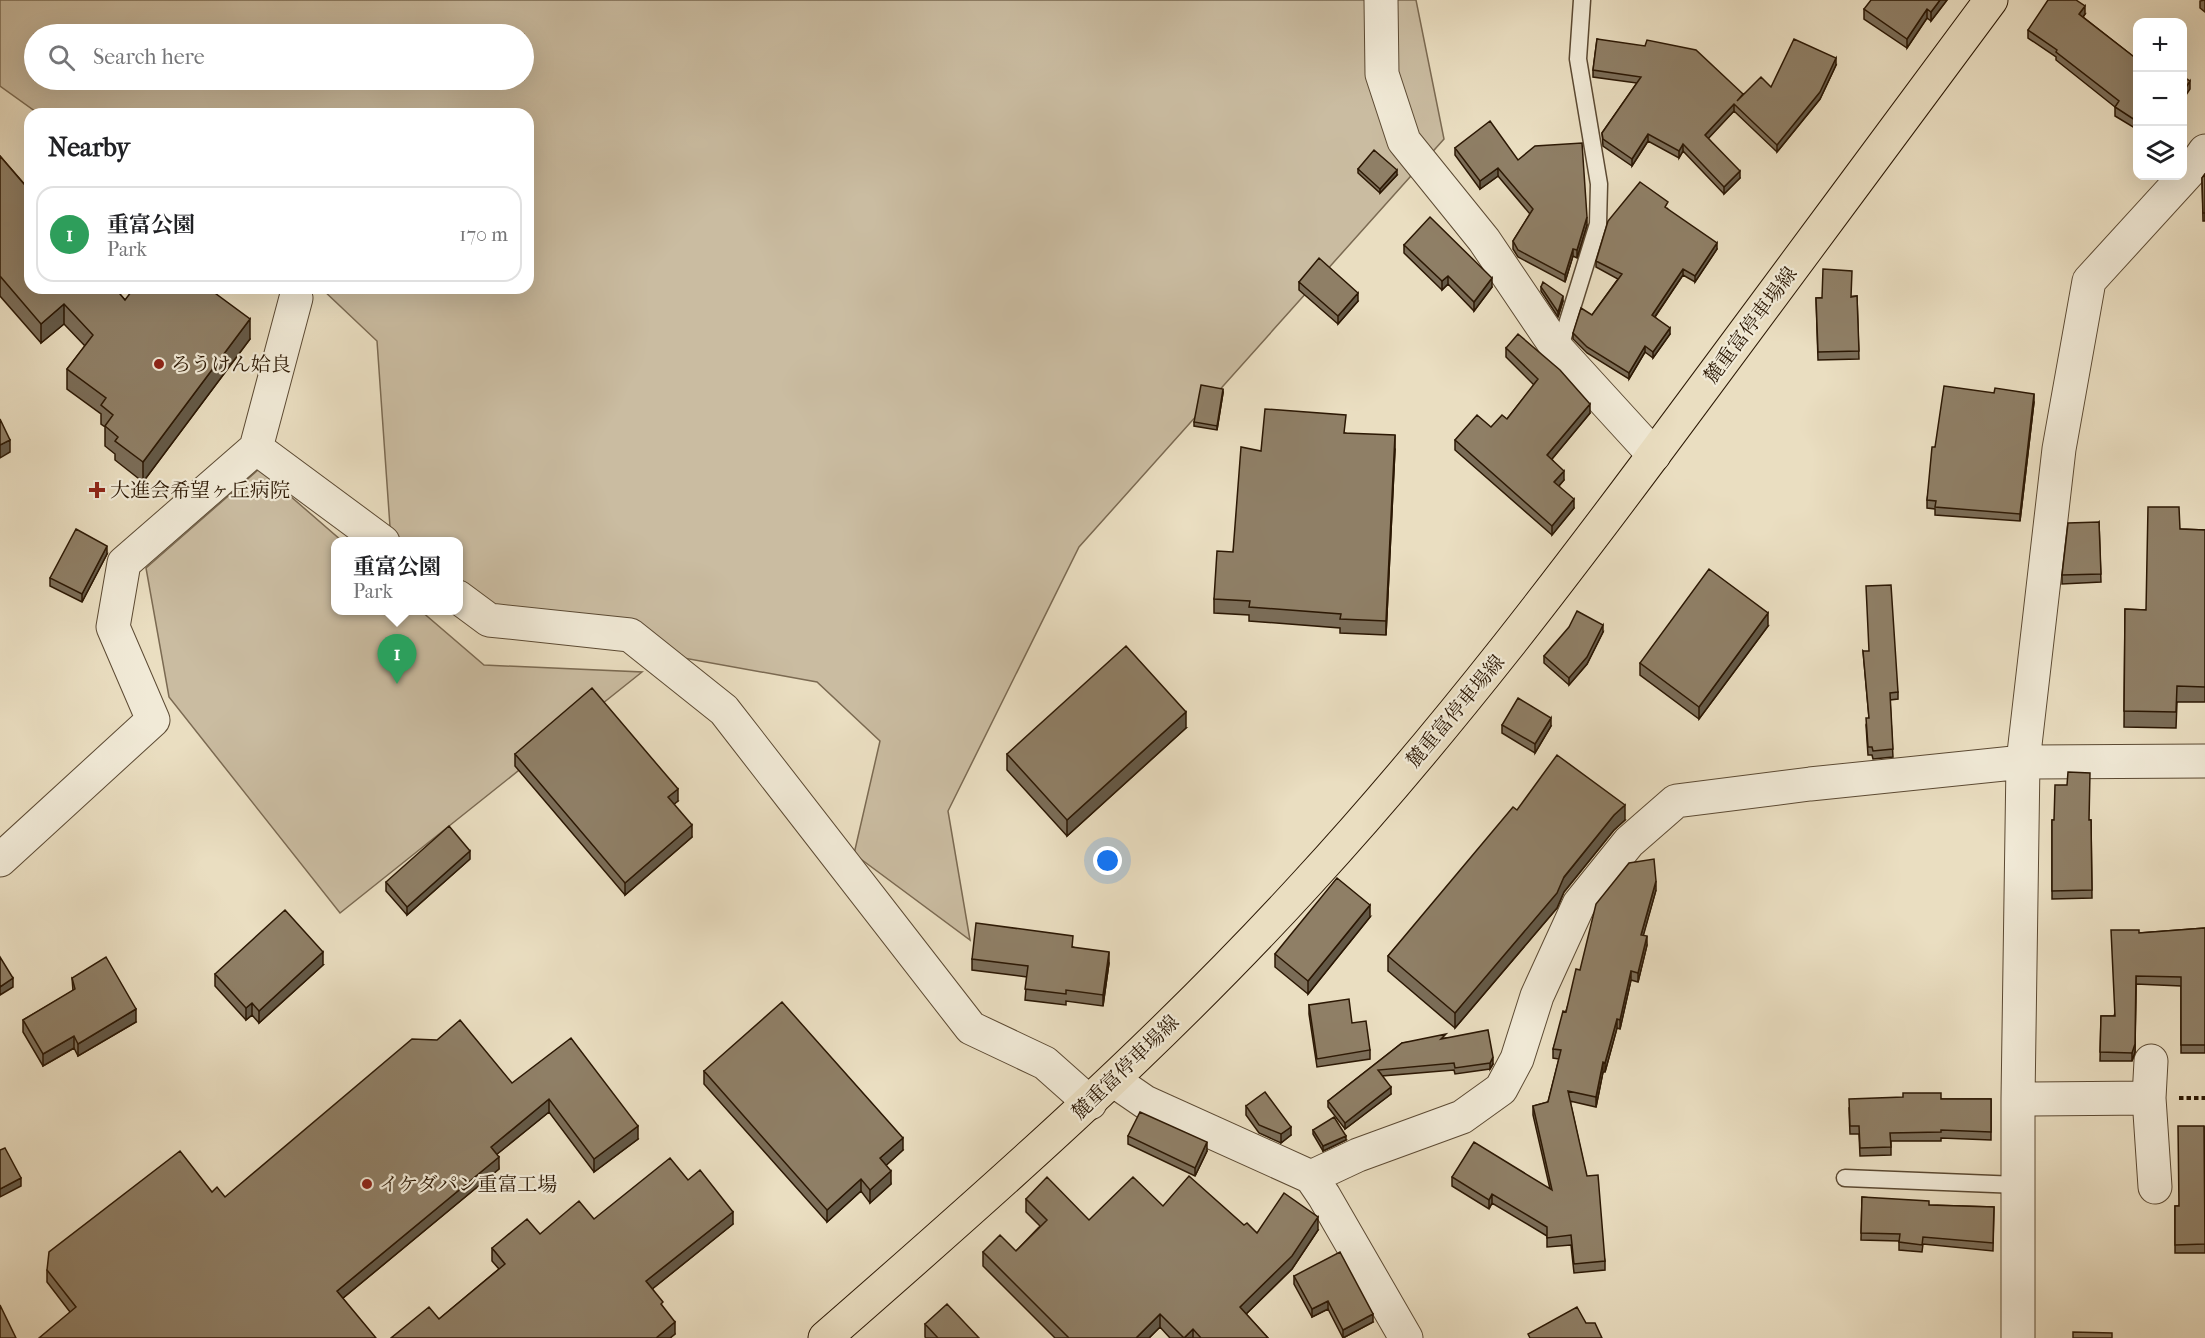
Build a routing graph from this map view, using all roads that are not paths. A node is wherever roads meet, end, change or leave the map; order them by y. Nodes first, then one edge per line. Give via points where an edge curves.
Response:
1 (1381, 0) edge
2 (1582, 0) edge
3 (1991, 0) edge
4 (2205, 151) edge
5 (296, 298) dead end
6 (1559, 351) junction
7 (256, 448) junction
8 (1654, 454) junction
9 (376, 537) edge
10 (463, 600) edge
11 (2205, 761) edge
12 (2023, 762) junction
13 (0, 860) edge
14 (2151, 1061) dead end
15 (1113, 1080) junction
16 (2149, 1098) junction
17 (2018, 1099) junction
18 (1090, 1103) junction
19 (1311, 1177) junction
20 (1845, 1178) dead end
21 (2018, 1185) junction
22 (2155, 1187) dead end
23 (825, 1338) edge
24 (1406, 1338) edge
25 (2018, 1338) edge

1 - 6 street via 1382,74 1404,141 1484,240
2 - 6 lane via 1578,59 1599,184 1598,224
3 - 8 main road, 麓重富停車場線
4 - 12 street via 2089,281 2059,449
5 - 7 street
6 - 8 street
7 - 9 street
7 - 13 street via 124,563 113,627 153,720
8 - 15 main road, 麓重富停車場線 via 1447,723 1308,883
10 - 18 street via 489,620 630,635 724,710 971,1028 1046,1063
11 - 12 street
12 - 17 street
12 - 19 street via 1676,801 1629,842 1579,904 1537,996 1517,1059 1501,1089 1462,1118 1358,1155
14 - 16 street
15 - 18 main road, 麓重富停車場線
15 - 19 street via 1144,1102
16 - 17 street
16 - 22 street
17 - 21 street
18 - 23 main road, 麓重富停車場線
19 - 24 street
20 - 21 lane
21 - 25 street

